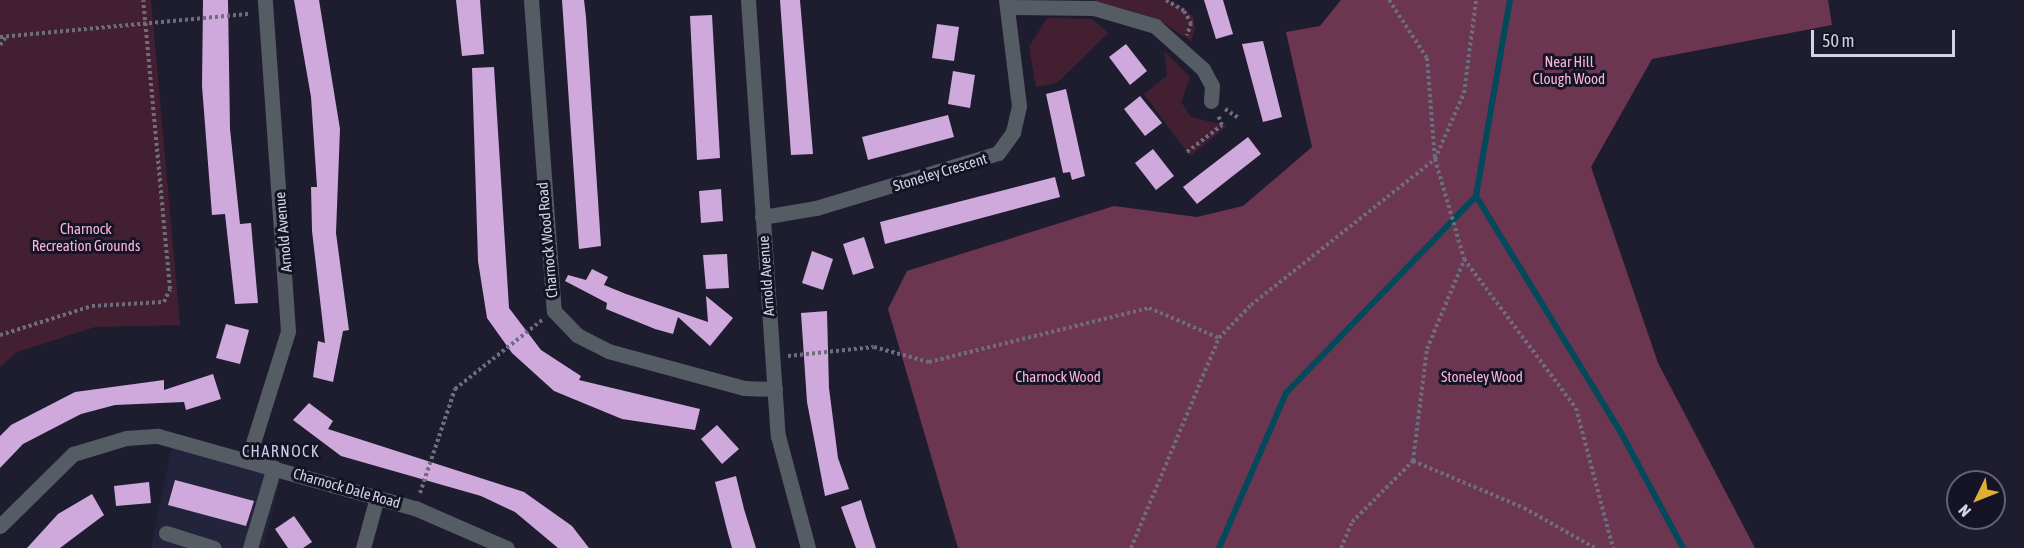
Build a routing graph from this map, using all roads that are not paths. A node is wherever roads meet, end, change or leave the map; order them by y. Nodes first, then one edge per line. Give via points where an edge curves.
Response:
1 (531, 0) edge
2 (747, 0) edge
3 (1007, 4) edge
4 (265, 6) edge
5 (1211, 101) road end
6 (762, 217) junction
7 (775, 389) junction
8 (248, 459) junction
9 (274, 467) junction
10 (377, 497) junction
11 (0, 526) edge
12 (166, 533) dead end
13 (214, 548) edge
14 (250, 548) edge
15 (363, 548) edge
16 (507, 548) edge
17 (808, 548) edge

1 - 7 street, Charnock Wood Road via 554,310 577,334 608,351 744,388
2 - 6 street, Arnold Avenue
3 - 5 street via 1094,8 1155,26 1203,69 1212,86
3 - 6 street, Stoneley Crescent via 1019,106 1013,132 998,153 816,208
4 - 8 street, Arnold Avenue via 288,331
6 - 7 street, Arnold Avenue
7 - 17 street, Arnold Avenue via 784,469
8 - 9 street, Charnock Dale Road
8 - 11 street, Charnock Dale Road via 174,437 126,438 94,445 54,468
9 - 10 street, Charnock Dale Road
9 - 14 street
10 - 15 street
10 - 16 street, Charnock Dale Road via 415,508
12 - 13 street

